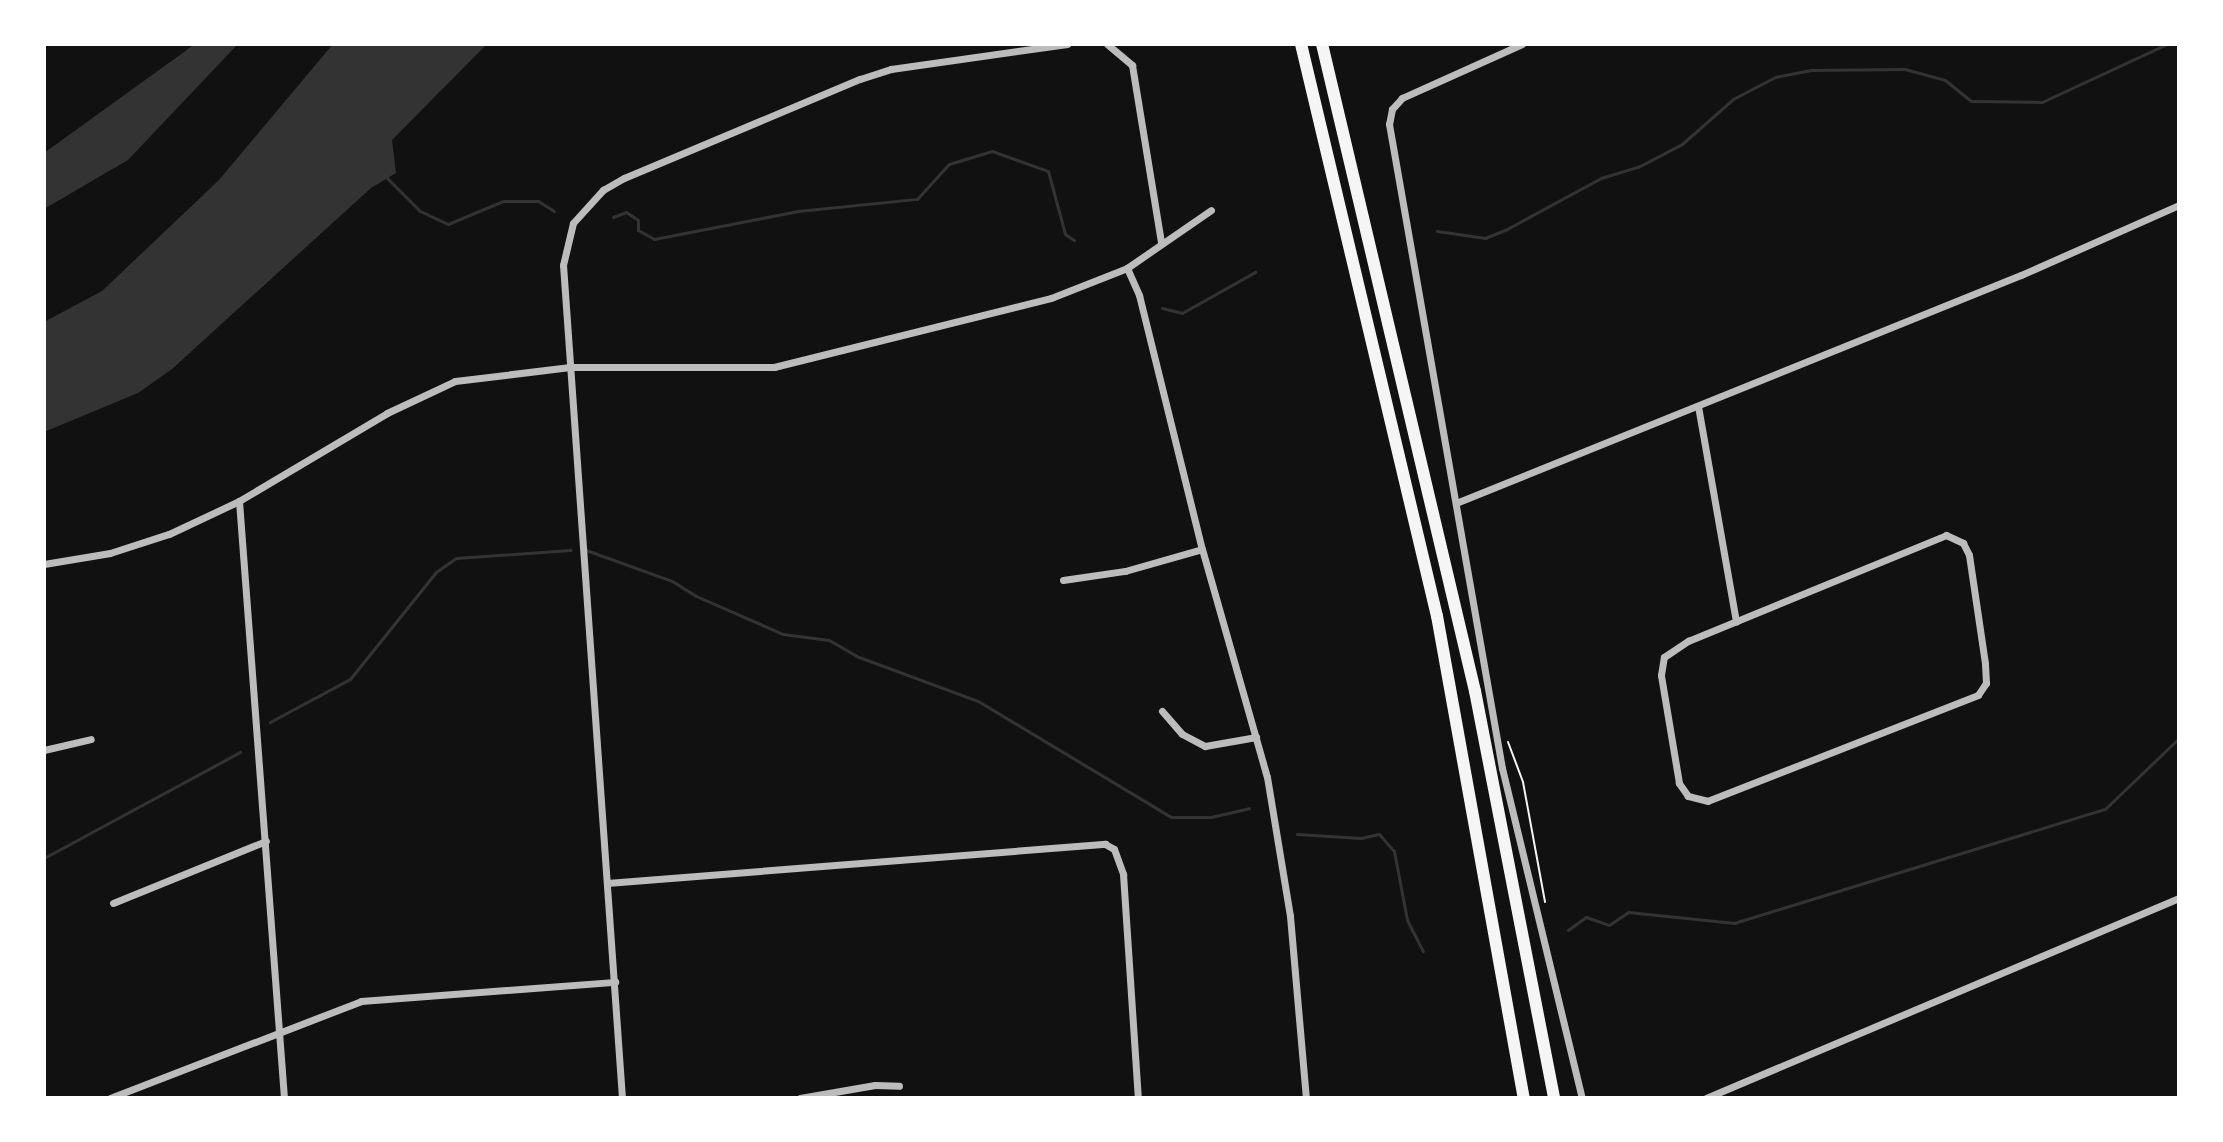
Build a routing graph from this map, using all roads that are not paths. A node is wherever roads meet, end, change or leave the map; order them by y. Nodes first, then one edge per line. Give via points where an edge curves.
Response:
1 (1067, 44) edge
2 (1107, 44) edge
3 (1301, 44) edge
4 (1322, 44) edge
5 (1522, 44) edge
6 (2179, 205) edge
7 (1211, 210) dead end
8 (1161, 243) junction
9 (1127, 268) junction
10 (570, 367) junction
11 (1698, 406) junction
12 (239, 501) junction
13 (1456, 503) junction
14 (1202, 549) junction
15 (44, 564) edge
16 (1063, 580) dead end
17 (1736, 622) junction
18 (1162, 711) dead end
19 (1256, 737) junction
20 (91, 739) dead end
21 (44, 750) edge
22 (266, 841) junction
23 (607, 883) junction
24 (2179, 898) edge
25 (113, 903) dead end
26 (615, 982) junction
27 (279, 1030) junction
28 (899, 1086) dead end
29 (110, 1098) edge
30 (284, 1098) edge
31 (622, 1098) edge
32 (800, 1098) edge
33 (1138, 1098) edge
34 (1306, 1098) edge
35 (1524, 1098) edge
36 (1554, 1098) edge
37 (1582, 1098) edge
38 (1706, 1098) edge

1 - 10 street via 891,69 603,190 573,223 567,241 563,265
2 - 8 street via 1132,65
3 - 35 highway via 1437,616
4 - 36 highway via 1475,691
5 - 13 street via 1402,98 1390,115
6 - 11 street
7 - 8 street
8 - 9 street
9 - 10 street via 1051,298 774,367
9 - 14 street via 1142,308
10 - 12 street via 495,374 426,392
10 - 23 street
11 - 13 street
11 - 17 street
12 - 15 street via 169,534 110,553
12 - 22 street
13 - 37 street via 1512,815
14 - 16 street via 1125,571
14 - 19 street
17 - 17 street via 1664,657 1661,675 1679,783 1700,803 1940,713 1978,695 1986,683 1969,555 1955,536 1932,538
18 - 19 street via 1182,734 1205,746
19 - 34 street via 1290,916
20 - 21 street
22 - 25 street
22 - 27 street
23 - 26 street
23 - 33 street via 1105,844 1114,849 1123,874
24 - 38 street
26 - 27 street via 361,1001
26 - 31 street
27 - 29 street
27 - 30 street
28 - 32 street via 816,1092

